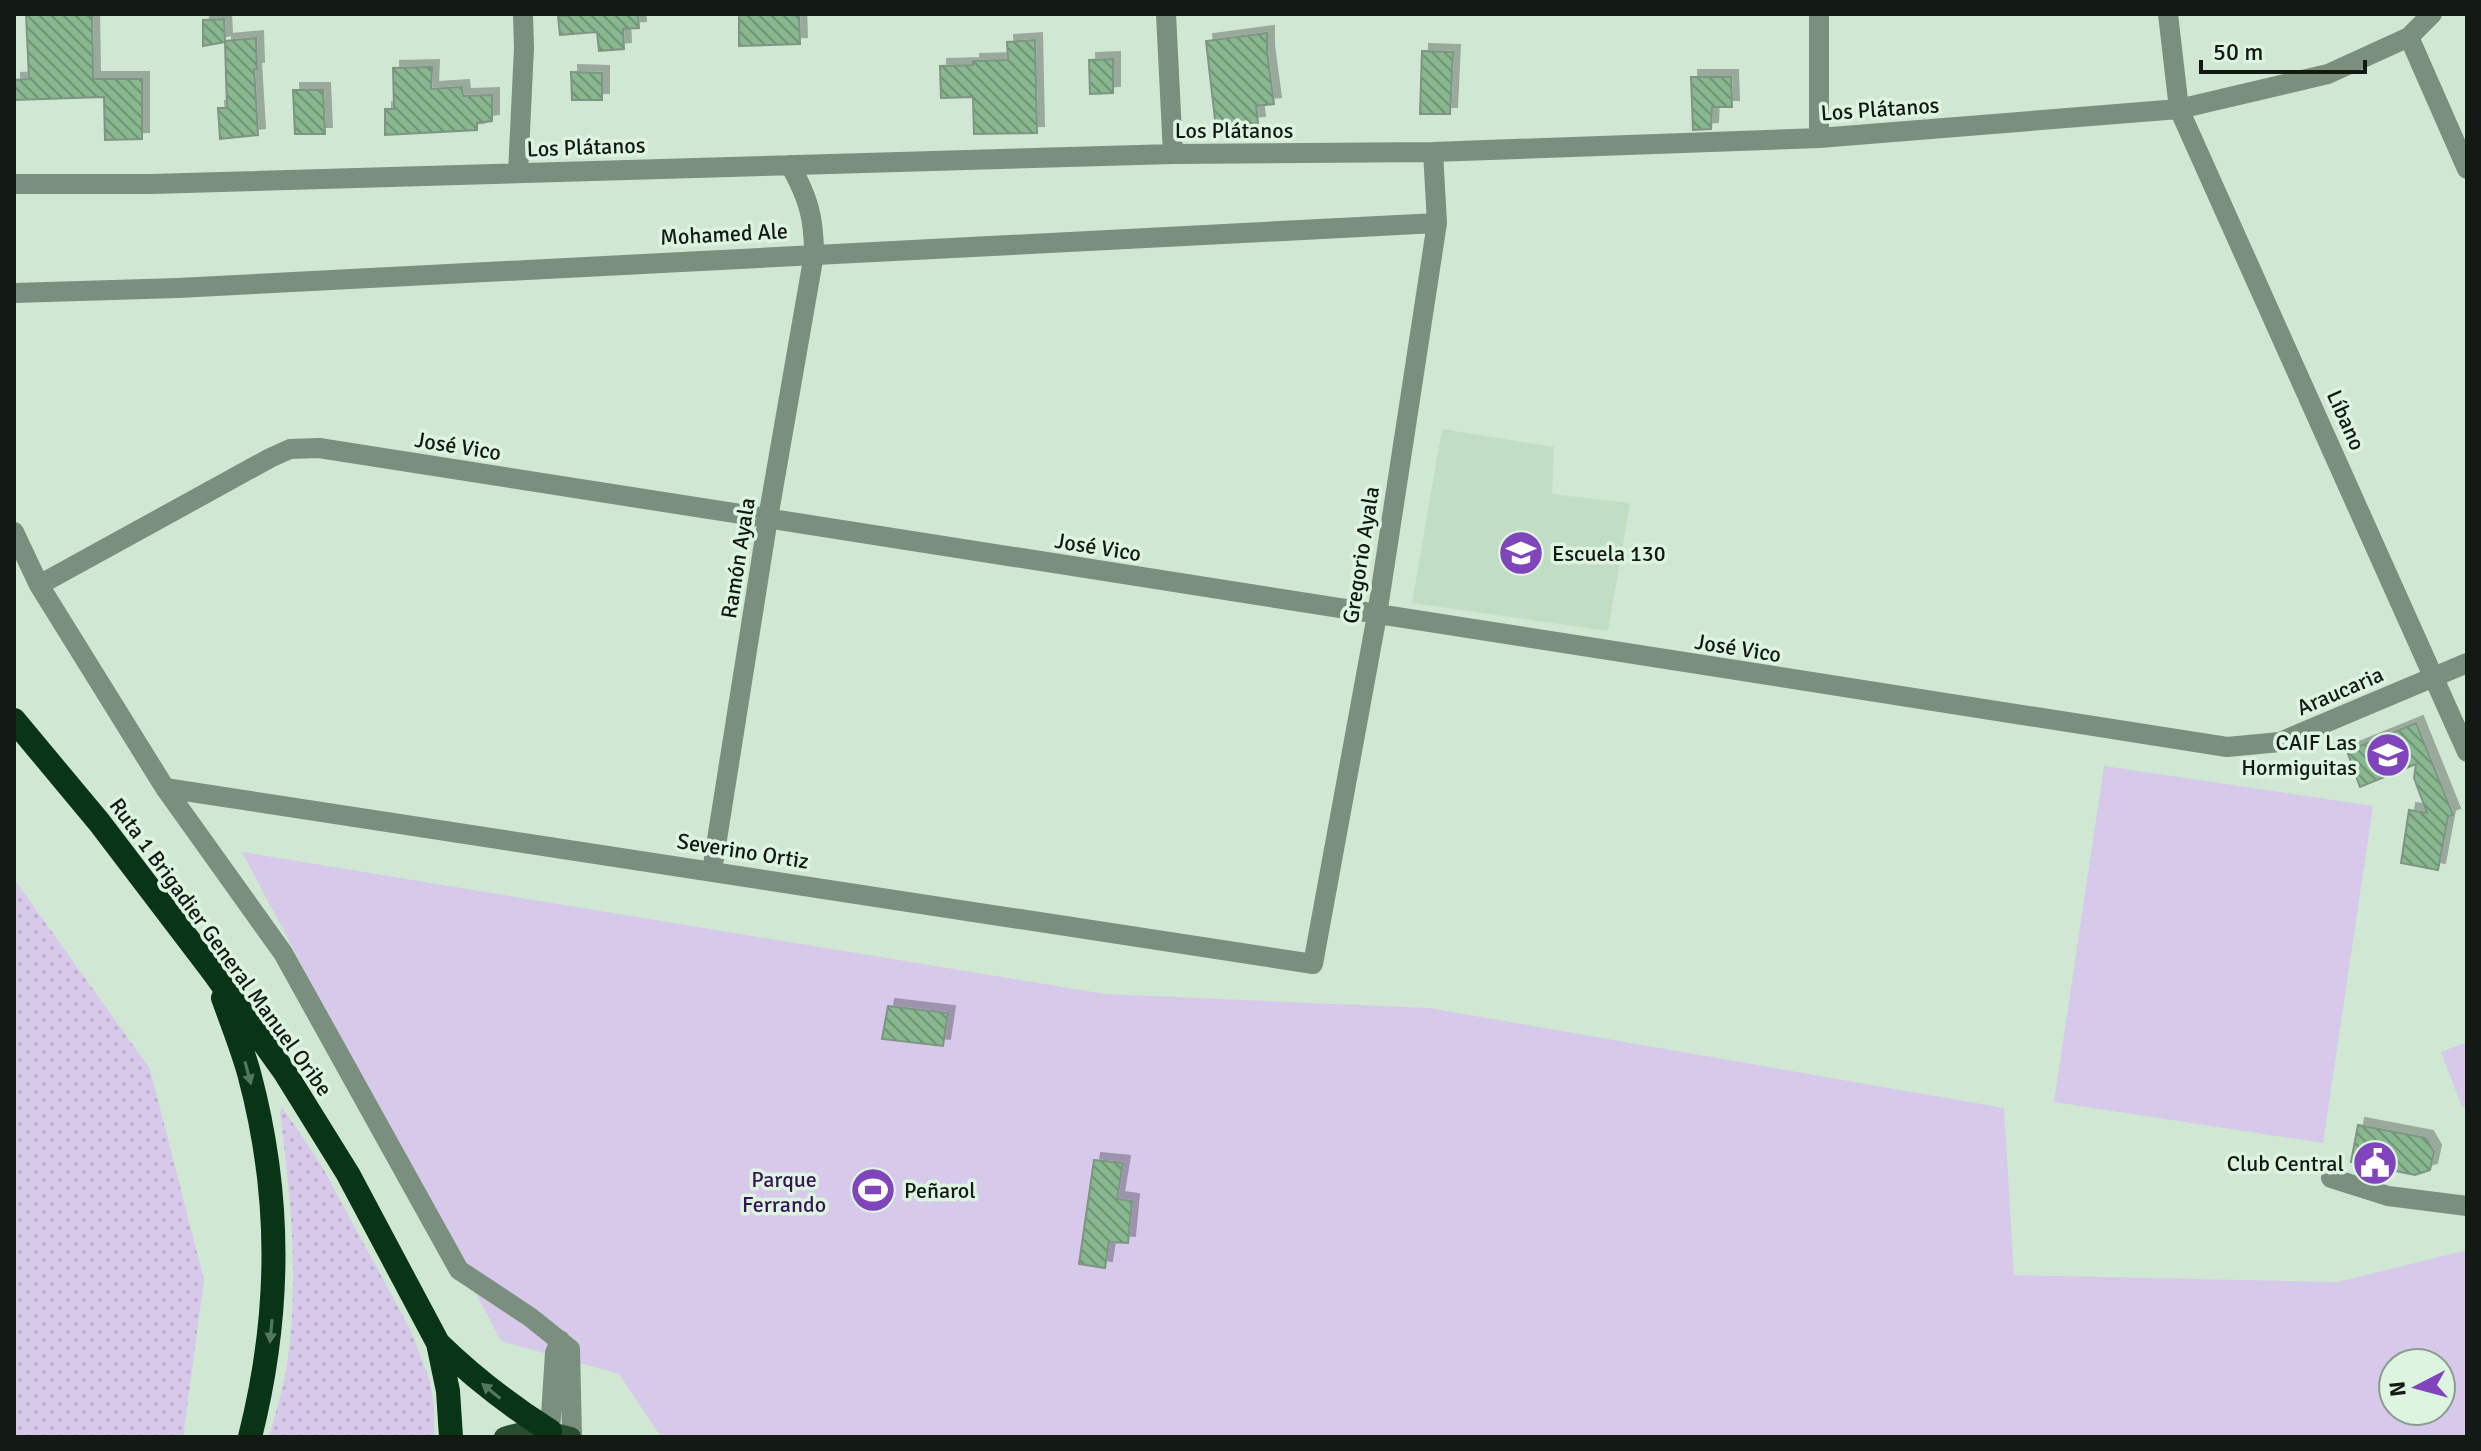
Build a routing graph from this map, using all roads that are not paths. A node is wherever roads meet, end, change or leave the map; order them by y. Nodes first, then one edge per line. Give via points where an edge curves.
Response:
1 (523, 14) edge
2 (1166, 14) edge
3 (1819, 14) edge
4 (2168, 14) edge
5 (2432, 14) edge
6 (2409, 37) junction
7 (2179, 109) junction
8 (1819, 138) junction
9 (1433, 152) junction
10 (1173, 154) junction
11 (790, 165) junction
12 (2467, 169) edge
13 (518, 173) junction
14 (14, 184) edge
15 (1437, 223) junction
16 (814, 254) junction
17 (14, 293) edge
18 (768, 518) junction
19 (14, 532) edge
20 (39, 585) junction
21 (1377, 615) junction
22 (2467, 663) edge
23 (2435, 677) junction
24 (14, 720) edge
25 (2180, 741) joint
26 (2467, 752) edge
27 (165, 788) junction
28 (712, 871) junction
29 (1313, 964) joint
30 (214, 973) junction
31 (2331, 1178) dead end
32 (2467, 1206) edge
33 (438, 1343) junction
34 (564, 1435) edge
35 (250, 1437) edge
36 (451, 1437) edge
37 (504, 1437) edge

1 - 13 street
2 - 10 street
3 - 8 street
4 - 7 street, Líbano
5 - 6 street, Los Plátanos
6 - 7 street, Los Plátanos via 2328,74
6 - 12 street
7 - 8 street, Los Plátanos
7 - 23 street, Líbano
8 - 9 street, Los Plátanos
9 - 10 street, Los Plátanos
9 - 15 street, Gregorio Ayala
10 - 11 street, Los Plátanos
11 - 13 street, Los Plátanos
11 - 16 street, Ramón Ayala via 806,194
13 - 14 street, Los Plátanos
15 - 16 street, Mohamed Ale
15 - 21 street, Gregorio Ayala
16 - 17 street, Mohamed Ale
16 - 18 street, Ramón Ayala
18 - 20 street, José Vico via 319,448 290,449
18 - 21 street, José Vico
18 - 28 street, Ramón Ayala
19 - 20 street
20 - 27 street
21 - 25 street, José Vico
21 - 29 street, Gregorio Ayala
22 - 23 street, Araucaria
23 - 25 street, Araucaria via 2280,742 2227,747
23 - 26 street, Líbano
24 - 30 highway, Ruta 1 Brigadier General Manuel Oribe
27 - 28 street, Severino Ortiz
27 - 34 street via 283,953 459,1270 560,1340 555,1353
28 - 29 street, Severino Ortiz
30 - 33 highway, Ruta 1 Brigadier General Manuel Oribe via 348,1174
30 -> 35 highway via 249,1072 272,1193 270,1346
31 - 32 street via 2388,1196
34 -> 33 highway, Ruta 1 Brigadier General Manuel Oribe via 510,1406
33 - 36 highway, Ruta 1 Brigadier General Manuel Oribe
34 - 37 main road via 522,1431

